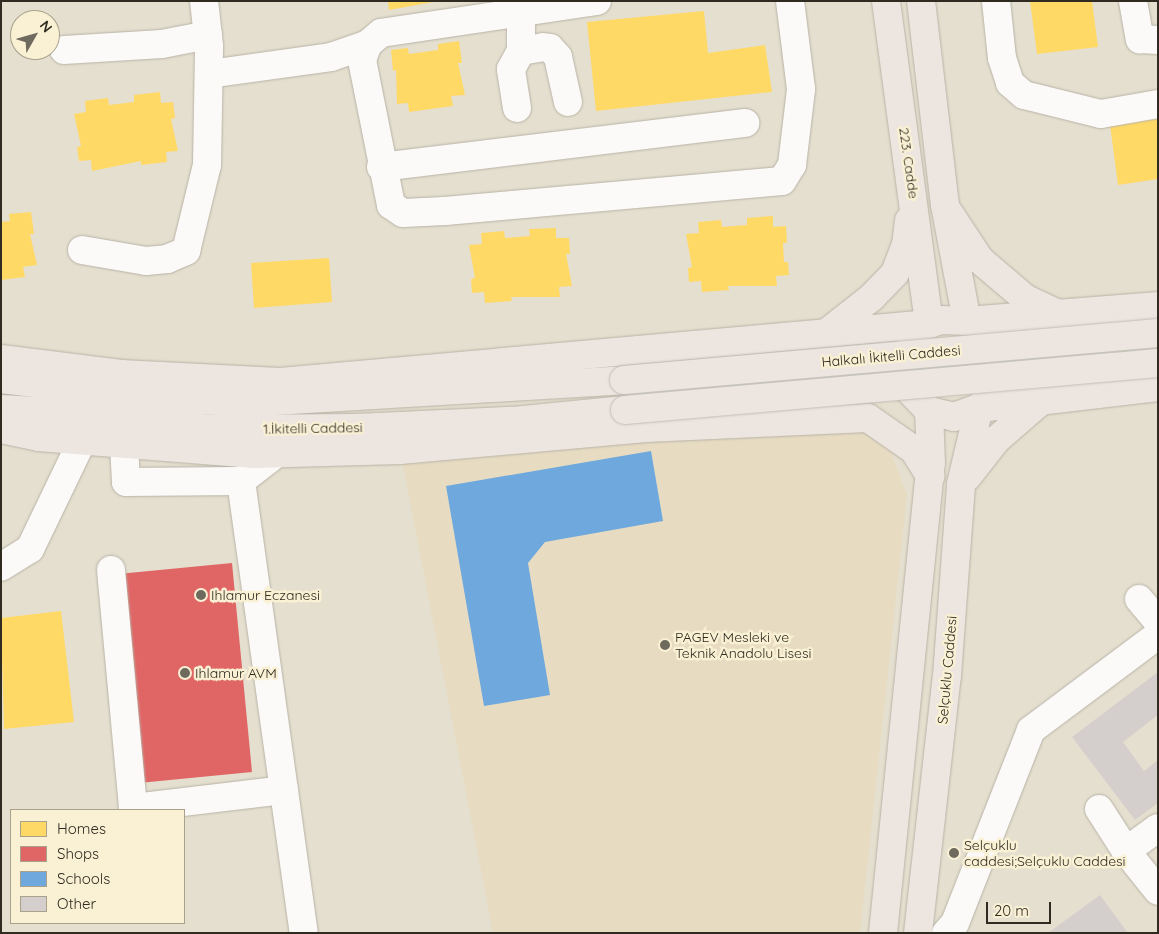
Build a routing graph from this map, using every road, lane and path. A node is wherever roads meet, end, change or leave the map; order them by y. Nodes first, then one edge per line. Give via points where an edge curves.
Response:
1 (204, 1) edge
2 (597, 1) edge
3 (790, 1) edge
4 (886, 1) edge
5 (920, 1) edge
6 (996, 1) edge
7 (1133, 1) edge
8 (521, 12) junction
9 (208, 36) junction
10 (1158, 40) edge
11 (368, 44) junction
12 (64, 50) dead end
13 (521, 51) junction
14 (209, 74) junction
15 (568, 102) dead end
16 (1158, 104) edge
17 (517, 108) dead end
18 (745, 123) dead end
19 (381, 168) junction
20 (913, 191) junction
21 (944, 205) junction
22 (82, 250) dead end
23 (1158, 306) edge
24 (1060, 314) junction
25 (967, 321) junction
26 (929, 324) junction
27 (829, 331) junction
28 (1158, 333) edge
29 (1, 359) edge
30 (1158, 363) edge
31 (438, 369) junction
32 (190, 378) junction
33 (1, 379) edge
34 (624, 380) joint
35 (1158, 387) edge
36 (132, 395) junction
37 (344, 396) junction
38 (1041, 401) junction
39 (980, 408) junction
40 (1, 409) edge
41 (626, 410) joint
42 (929, 411) junction
43 (868, 418) junction
44 (1, 428) edge
45 (82, 441) junction
46 (124, 444) junction
47 (277, 453) junction
48 (930, 476) junction
49 (241, 481) junction
50 (962, 484) junction
51 (1, 567) edge
52 (111, 570) dead end
53 (1139, 599) dead end
54 (1158, 622) edge
55 (1158, 635) edge
56 (284, 790) junction
57 (1099, 809) dead end
58 (1158, 828) edge
59 (1126, 852) junction
60 (1158, 891) edge
61 (304, 933) edge
62 (882, 933) edge
63 (918, 933) edge
64 (946, 933) edge

1 - 9 street
2 - 8 street
3 - 19 street via 801,89 792,165 782,181 403,213 391,206
4 - 20 main road, 223. Cadde
5 - 21 main road
6 - 16 street via 1002,58 1010,83 1024,94 1101,114
7 - 10 street via 1140,39
8 - 11 street via 381,33
8 - 13 street
9 - 12 street via 162,44
9 - 14 street
11 - 14 street via 332,57
11 - 19 street via 362,60
13 - 15 street via 543,47 558,57
13 - 17 street via 511,69
14 - 22 street via 207,165 186,251 167,259 146,261
18 - 19 street
20 - 26 main road, 223. Cadde
20 - 27 main road via 906,245 895,273 872,297
21 - 24 main road via 980,260 1026,299
21 - 25 main road
23 - 24 main road
24 - 25 main road
25 - 26 main road via 941,320
25 - 39 main road via 981,328 992,340 1001,369 998,384
26 - 27 main road
26 - 42 main road via 912,340 904,360 908,389
27 - 31 main road
28 - 34 main road, Halkalı İkitelli Caddesi, bridge
29 - 32 main road via 121,374
30 - 41 main road, Halkalı İkitelli Caddesi, bridge
31 - 32 main road via 280,382
31 - 37 main road
32 - 36 main road
33 - 36 main road, 1.İkitelli Caddesi
34 - 37 main road, 1.İkitelli Caddesi
35 - 38 main road
36 - 37 main road, 1.İkitelli Caddesi via 257,402
38 - 39 main road
38 - 50 main road via 996,440
39 - 42 main road via 954,417
39 - 50 main road, Selçuklu Caddesi
40 - 41 main road, 1.İkitelli Caddesi via 74,413 211,429 356,428 503,421
42 - 43 main road
42 - 48 main road
43 - 47 main road via 646,428 400,450
43 - 48 main road via 914,450
44 - 45 main road via 38,437
45 - 46 main road
45 - 51 street via 30,549
46 - 47 main road
46 - 49 street via 126,482
47 - 49 street
48 - 62 main road
49 - 56 street
50 - 63 main road, Selçuklu Caddesi via 947,676
52 - 56 street via 133,808
53 - 54 street
55 - 64 street via 1031,730 955,923
56 - 61 street
57 - 59 street
58 - 59 street
59 - 60 street

